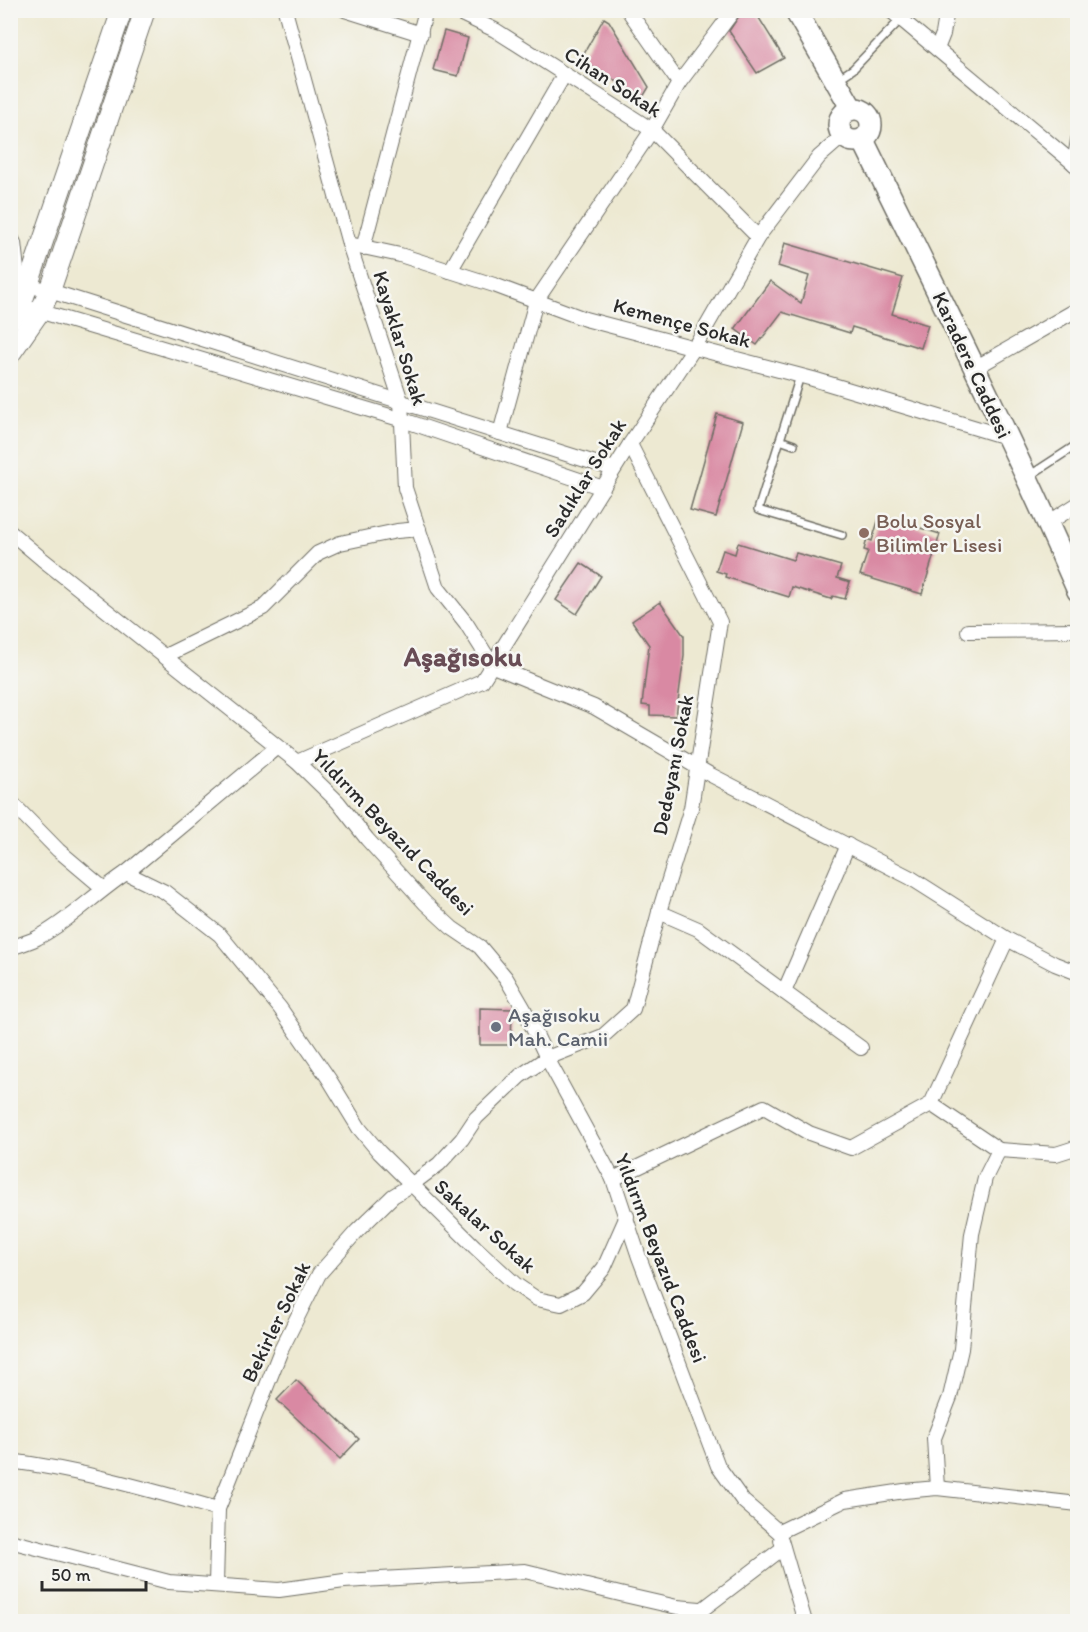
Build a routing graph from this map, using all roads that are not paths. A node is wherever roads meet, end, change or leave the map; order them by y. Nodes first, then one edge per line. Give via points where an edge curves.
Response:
1 (122, 10) edge
2 (145, 10) edge
3 (285, 10) edge
4 (345, 10) edge
5 (426, 10) edge
6 (453, 10) edge
7 (628, 10) edge
8 (734, 10) edge
9 (795, 10) edge
10 (947, 10) edge
11 (896, 15) edge
12 (420, 34) junction
13 (937, 49) junction
14 (564, 75) junction
15 (835, 80) junction
16 (679, 83) junction
17 (652, 130) junction
18 (853, 138) junction
19 (1077, 140) edge
20 (1076, 165) edge
21 (10, 236) edge
22 (758, 237) junction
23 (356, 246) junction
24 (450, 271) junction
25 (50, 291) junction
26 (18, 297) edge
27 (536, 301) junction
28 (1077, 309) edge
29 (40, 311) junction
30 (694, 348) junction
31 (10, 354) edge
32 (975, 368) junction
33 (800, 376) junction
34 (400, 400) junction
35 (403, 420) junction
36 (500, 433) junction
37 (1006, 437) junction
38 (780, 440) junction
39 (630, 444) junction
40 (1077, 444) edge
41 (794, 445) dead end
42 (614, 469) junction
43 (1026, 478) junction
44 (603, 488) junction
45 (1077, 504) edge
46 (1048, 523) junction
47 (419, 529) junction
48 (10, 532) edge
49 (842, 534) dead end
50 (1077, 591) edge
51 (1077, 630) edge
52 (969, 631) dead end
53 (165, 656) junction
54 (493, 666) junction
55 (277, 747) junction
56 (297, 762) junction
57 (697, 767) junction
58 (10, 801) edge
59 (848, 845) junction
60 (126, 873) junction
61 (103, 888) junction
62 (659, 912) junction
63 (1008, 939) junction
64 (10, 948) edge
65 (1077, 972) edge
66 (784, 992) junction
67 (861, 1048) dead end
68 (547, 1058) junction
69 (931, 1104) junction
70 (1077, 1147) edge
71 (999, 1150) junction
72 (613, 1179) junction
73 (411, 1185) junction
74 (627, 1216) junction
75 (10, 1461) edge
76 (937, 1488) junction
77 (1077, 1504) edge
78 (218, 1509) junction
79 (779, 1532) junction
80 (10, 1541) edge
81 (783, 1548) junction
82 (216, 1584) junction
83 (700, 1609) junction
84 (686, 1622) edge
85 (805, 1622) edge

1 - 26 main road
2 - 25 main road
3 - 23 street, Kayaklar Sokak
4 - 12 street
5 - 12 street
6 - 14 street, Cihan Sokak via 495,30
7 - 16 street
8 - 16 street
9 - 15 main road
10 - 13 street
11 - 13 street
11 - 15 lane via 853,69
12 - 23 street
13 - 20 street
14 - 17 street, Cihan Sokak
14 - 24 street
15 - 18 main road via 852,110 863,111 870,120 870,131
16 - 17 street
17 - 22 street, Cihan Sokak
17 - 27 street
18 - 22 street, Sadıklar Sokak via 819,157
18 - 32 main road, Karadere Caddesi
19 - 20 street
21 - 26 street via 14,243
22 - 30 street, Sadıklar Sokak
23 - 24 street, Kemençe Sokak
23 - 34 street, Kayaklar Sokak
24 - 27 street, Kemençe Sokak
25 - 26 street
25 - 29 main road
25 - 34 street
26 - 29 street
27 - 30 street, Kemençe Sokak via 585,319
27 - 36 street
28 - 32 street
29 - 31 main road
29 - 35 street
30 - 33 street, Kemençe Sokak
30 - 39 street, Sadıklar Sokak
32 - 37 main road, Karadere Caddesi
33 - 37 street, Kemençe Sokak
33 - 38 lane
34 - 35 street, Kayaklar Sokak
34 - 36 street
35 - 44 street
35 - 47 street, Kayaklar Sokak via 405,488
36 - 42 street
37 - 43 main road, Karadere Caddesi
38 - 41 lane
38 - 49 lane via 758,510
39 - 42 street, Sadıklar Sokak
39 - 57 street, Dedeyanı Sokak via 720,622
40 - 43 lane
42 - 44 street, Sadıklar Sokak
43 - 46 main road, Karadere Caddesi
44 - 54 street, Sadıklar Sokak
45 - 46 street
46 - 50 main road, Karadere Caddesi
47 - 53 street via 348,541 318,553 263,608
47 - 54 street, Kayaklar Sokak via 438,588
48 - 53 street, Yıldırım Beyazıd Caddesi
51 - 52 street
53 - 55 street, Yıldırım Beyazıd Caddesi
54 - 56 street, Sadıklar Sokak via 482,681
54 - 57 street via 594,707
55 - 56 street, Yıldırım Beyazıd Caddesi
55 - 60 street
56 - 68 street, Yıldırım Beyazıd Caddesi via 338,802 426,903 480,947 506,978
57 - 59 street
57 - 62 street, Dedeyanı Sokak via 691,808
58 - 61 street
59 - 63 street via 911,878
59 - 66 street
60 - 61 street
60 - 73 street, Sakalar Sokak via 165,892 220,935 280,1008 360,1128
61 - 64 street via 37,938
62 - 66 street via 698,928
62 - 68 street, Dedeyanı Sokak via 633,1009 603,1036
63 - 65 street
63 - 69 street
66 - 67 street
68 - 72 street, Yıldırım Beyazıd Caddesi
68 - 73 street, Bekirler Sokak via 520,1076 476,1118 439,1164
69 - 71 street
69 - 72 street via 851,1148 809,1132 764,1107
70 - 71 street via 1056,1154
71 - 76 street via 985,1178 972,1234 961,1349 950,1397 934,1438
72 - 74 street, Yıldırım Beyazıd Caddesi
73 - 74 street, Sakalar Sokak via 515,1284 537,1299 561,1304 583,1293 604,1268
73 - 78 street, Bekirler Sokak via 378,1210 319,1274 281,1350
74 - 79 street, Yıldırım Beyazıd Caddesi via 718,1466 743,1501
75 - 78 street via 63,1469
76 - 77 street
76 - 79 street via 845,1500
78 - 82 street, Bekirler Sokak
79 - 81 street
80 - 82 street via 169,1582
81 - 83 street
81 - 85 street
82 - 83 street via 279,1590 344,1581 525,1571
83 - 84 street

